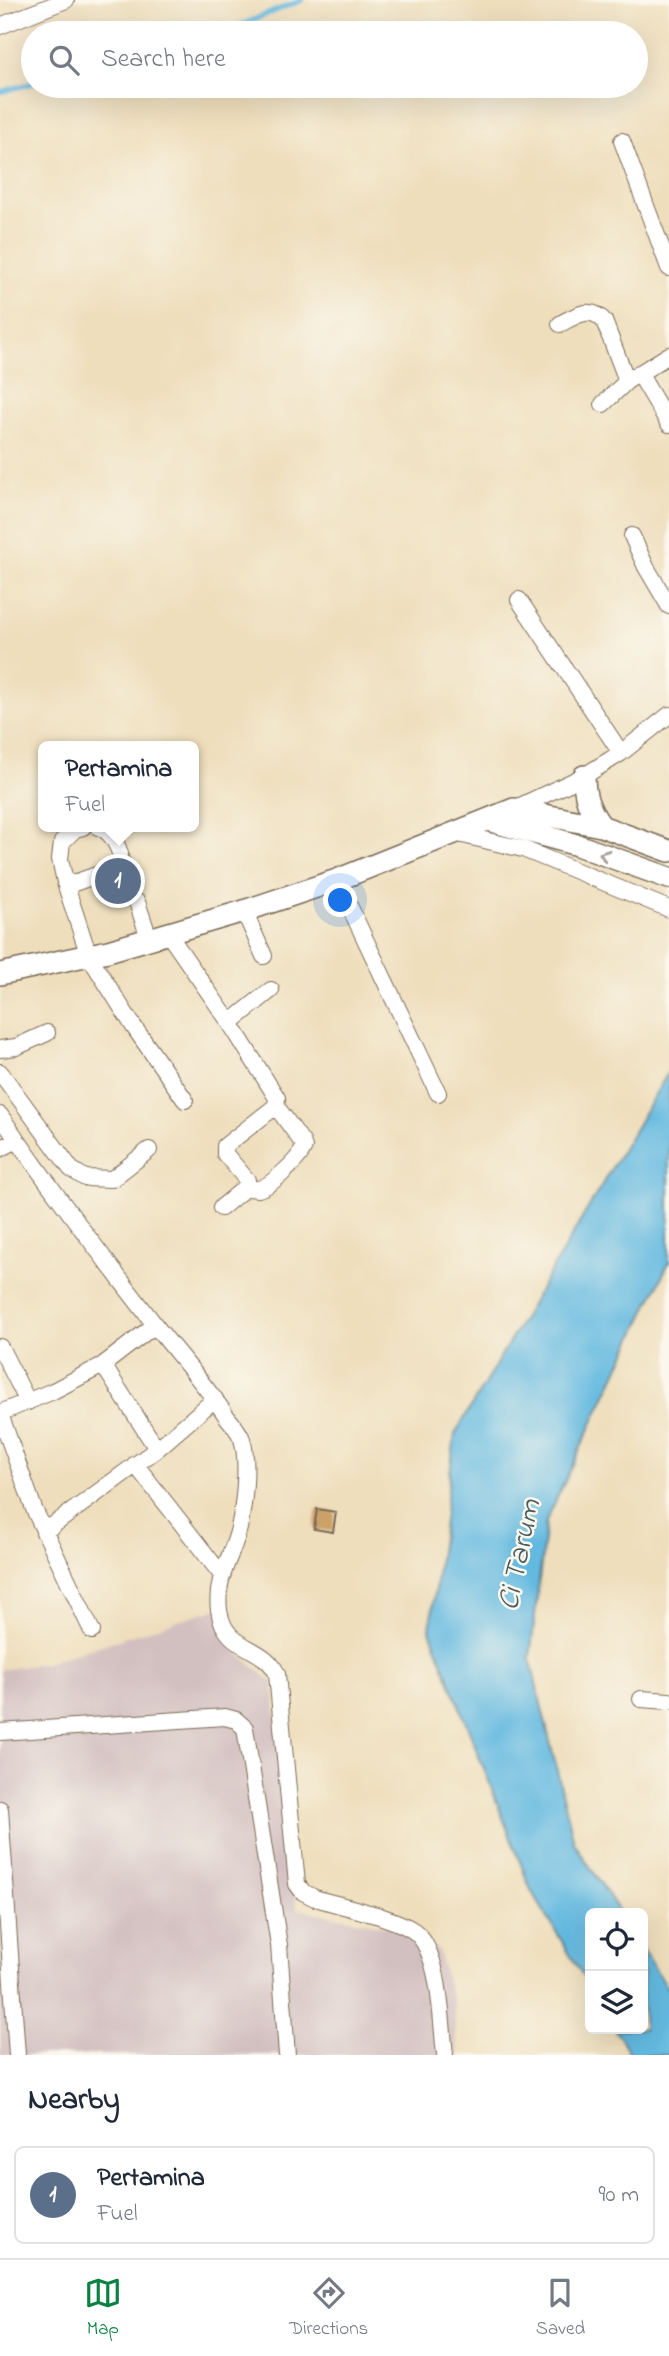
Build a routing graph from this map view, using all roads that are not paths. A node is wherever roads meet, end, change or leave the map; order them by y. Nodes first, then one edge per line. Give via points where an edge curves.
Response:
1 (66, 0) edge
2 (0, 26) edge
3 (622, 141) dead end
4 (669, 268) edge
5 (560, 324) dead end
6 (669, 355) edge
7 (633, 377) junction
8 (603, 404) dead end
9 (669, 424) edge
10 (632, 536) dead end
11 (519, 600) dead end
12 (669, 606) edge
13 (669, 715) edge
14 (621, 752) junction
15 (584, 776) junction
16 (514, 809) junction
17 (487, 820) junction
18 (601, 826) junction
19 (73, 832) edge
20 (107, 832) edge
21 (454, 834) junction
22 (669, 851) edge
23 (669, 878) edge
24 (338, 880) junction
25 (66, 886) junction
26 (137, 902) tunnel mouth
27 (669, 909) edge
28 (244, 911) junction
29 (158, 935) junction
30 (89, 956) junction
31 (264, 956) dead end
32 (0, 974) edge
33 (271, 990) dead end
34 (230, 1023) junction
35 (47, 1033) dead end
36 (0, 1049) edge
37 (0, 1072) edge
38 (438, 1093) dead end
39 (185, 1100) dead end
40 (276, 1106) junction
41 (0, 1115) edge
42 (17, 1140) junction
43 (0, 1149) edge
44 (149, 1150) dead end
45 (246, 1187) junction
46 (221, 1208) dead end
47 (155, 1325) junction
48 (0, 1348) edge
49 (103, 1364) junction
50 (215, 1399) junction
51 (28, 1402) junction
52 (0, 1414) edge
53 (157, 1449) junction
54 (135, 1464) junction
55 (44, 1532) junction
56 (221, 1574) junction
57 (92, 1631) dead end
58 (641, 1699) dead end
59 (669, 1701) edge
60 (0, 1732) edge
61 (0, 1809) edge
62 (17, 2055) edge
63 (287, 2055) edge
64 (445, 2055) edge

1 - 2 street
3 - 4 street
5 - 7 street via 580,313 600,316
6 - 7 street
7 - 8 street
7 - 9 street
10 - 12 street
11 - 14 street
13 - 14 street
14 - 15 street
15 - 16 street
15 - 18 main road via 584,794
16 - 17 main road
16 - 18 main road
17 - 21 main road
23 -> 17 main road via 577,845
18 - 22 main road
19 - 25 street via 60,849
20 - 25 street via 122,859
21 - 24 main road
21 - 27 street via 523,849
24 - 28 main road
24 - 38 street
25 - 30 street
26 - 29 street
28 - 29 main road
28 - 31 street
29 - 30 main road
29 - 34 street
30 - 32 main road
30 - 39 street
33 - 34 street
34 - 40 street via 277,1098
35 - 36 street
37 - 44 street via 71,1169 85,1178 112,1179
40 - 45 street via 225,1146 247,1180
40 - 45 street via 302,1142 302,1155 266,1185
41 - 42 street
42 - 43 street
42 - 47 street
45 - 46 street
47 - 49 street
47 - 50 street
48 - 51 street
49 - 51 street
49 - 53 street
50 - 53 street
50 - 56 street via 242,1438 246,1471 239,1529
51 - 52 street
52 - 55 street
53 - 54 street
54 - 55 street
54 - 56 street
55 - 57 street
56 - 64 street via 219,1610 226,1631 274,1665 277,1674 297,1884 315,1898 400,1924 426,1944 433,1961
58 - 59 street
60 - 63 street via 225,1717 245,1728 279,1945
61 - 62 street

